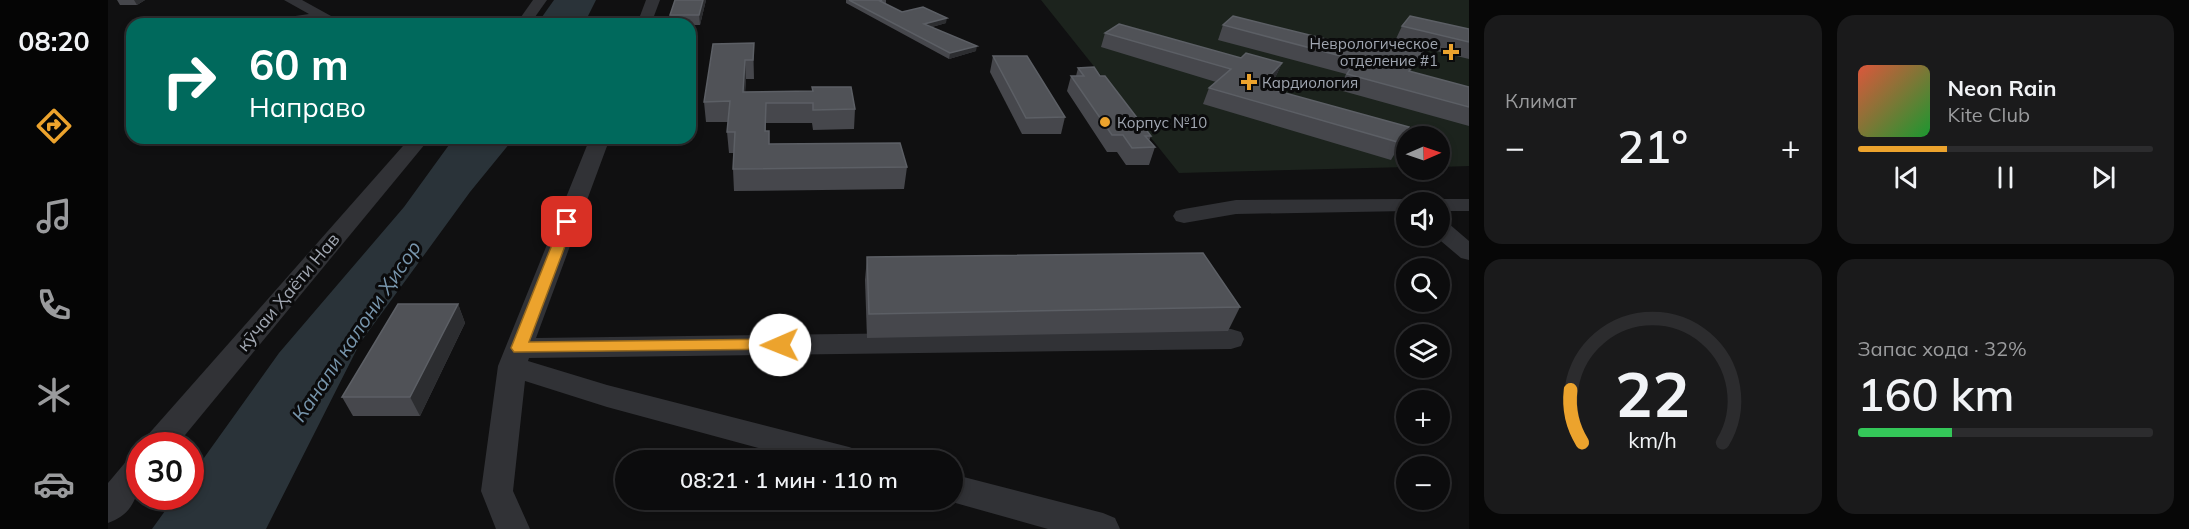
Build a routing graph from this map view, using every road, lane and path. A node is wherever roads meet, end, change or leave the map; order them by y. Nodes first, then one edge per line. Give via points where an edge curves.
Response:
1 (291, 0) edge
2 (540, 0) edge
3 (653, 0) edge
4 (324, 16) junction
5 (310, 18) edge
6 (328, 18) edge
7 (527, 18) edge
8 (646, 18) edge
9 (415, 144) edge
10 (598, 144) edge
11 (1396, 205) edge
12 (1450, 205) edge
13 (1469, 206) edge
14 (1184, 216) dead end
15 (1450, 237) edge
16 (1469, 253) edge
17 (1231, 339) dead end
18 (515, 357) junction
19 (169, 432) edge
20 (811, 450) edge
21 (126, 485) edge
22 (963, 491) edge
23 (108, 508) edge
24 (513, 529) edge
25 (1103, 529) edge

1 - 4 street
2 - 7 street
3 - 8 street
4 - 5 street
4 - 6 street
9 - 19 street, кӯчаи Ҳаёти Нав
10 - 18 street
11 - 14 street via 1236,207
12 - 13 street
15 - 16 street
17 - 18 street
18 - 20 street via 607,396
18 - 24 street via 497,491
21 - 23 street
22 - 25 street

